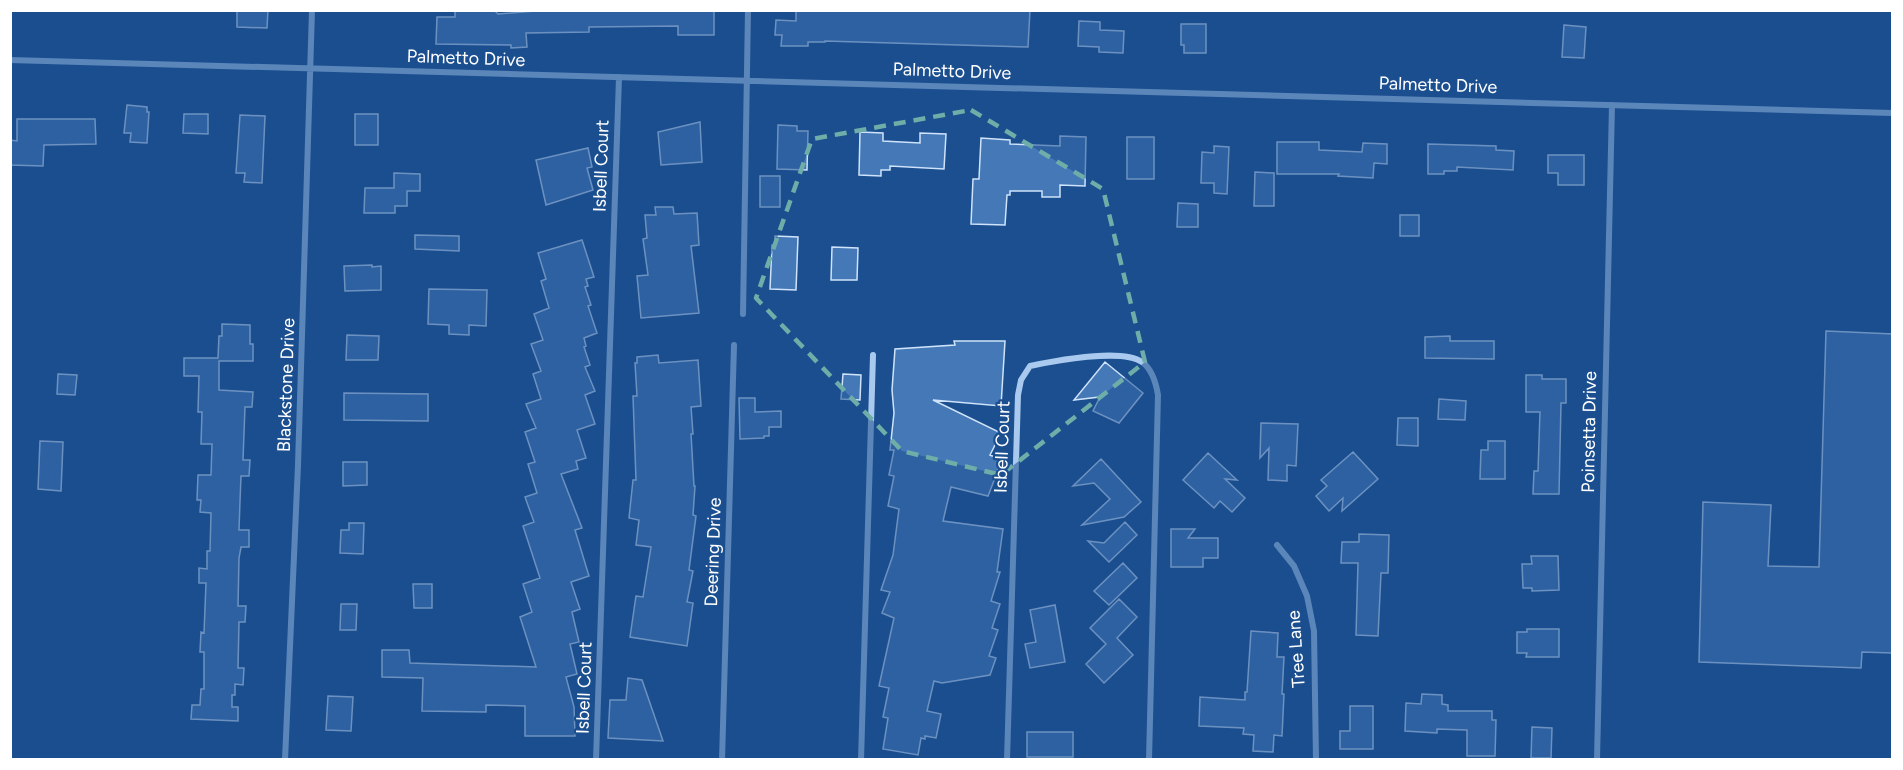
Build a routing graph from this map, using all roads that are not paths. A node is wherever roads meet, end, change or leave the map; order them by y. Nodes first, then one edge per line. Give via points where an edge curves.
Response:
1 (312, 10) edge
2 (748, 10) edge
3 (10, 60) edge
4 (311, 68) junction
5 (619, 77) junction
6 (746, 81) junction
7 (1612, 105) junction
8 (1893, 113) edge
9 (744, 314) dead end
10 (734, 345) dead end
11 (873, 355) dead end
12 (1277, 545) dead end
13 (285, 759) edge
14 (596, 759) edge
15 (722, 759) edge
16 (861, 759) edge
17 (1007, 759) edge
18 (1149, 759) edge
19 (1316, 759) edge
20 (1597, 759) edge

1 - 4 street, Blackstone Drive
2 - 6 street
3 - 4 street, Palmetto Drive
4 - 5 street, Palmetto Drive
4 - 13 street, Blackstone Drive
5 - 6 street, Palmetto Drive
5 - 14 street, Isbell Court
6 - 7 street, Palmetto Drive
6 - 9 street
7 - 8 street, Palmetto Drive
7 - 20 street, Poinsetta Drive
10 - 15 street, Deering Drive
11 - 16 street
12 - 19 street, Tree Lane via 1294,566 1307,596 1314,631
17 - 18 street, Isbell Court via 1018,395 1030,366 1108,355 1140,360 1148,367 1158,394

